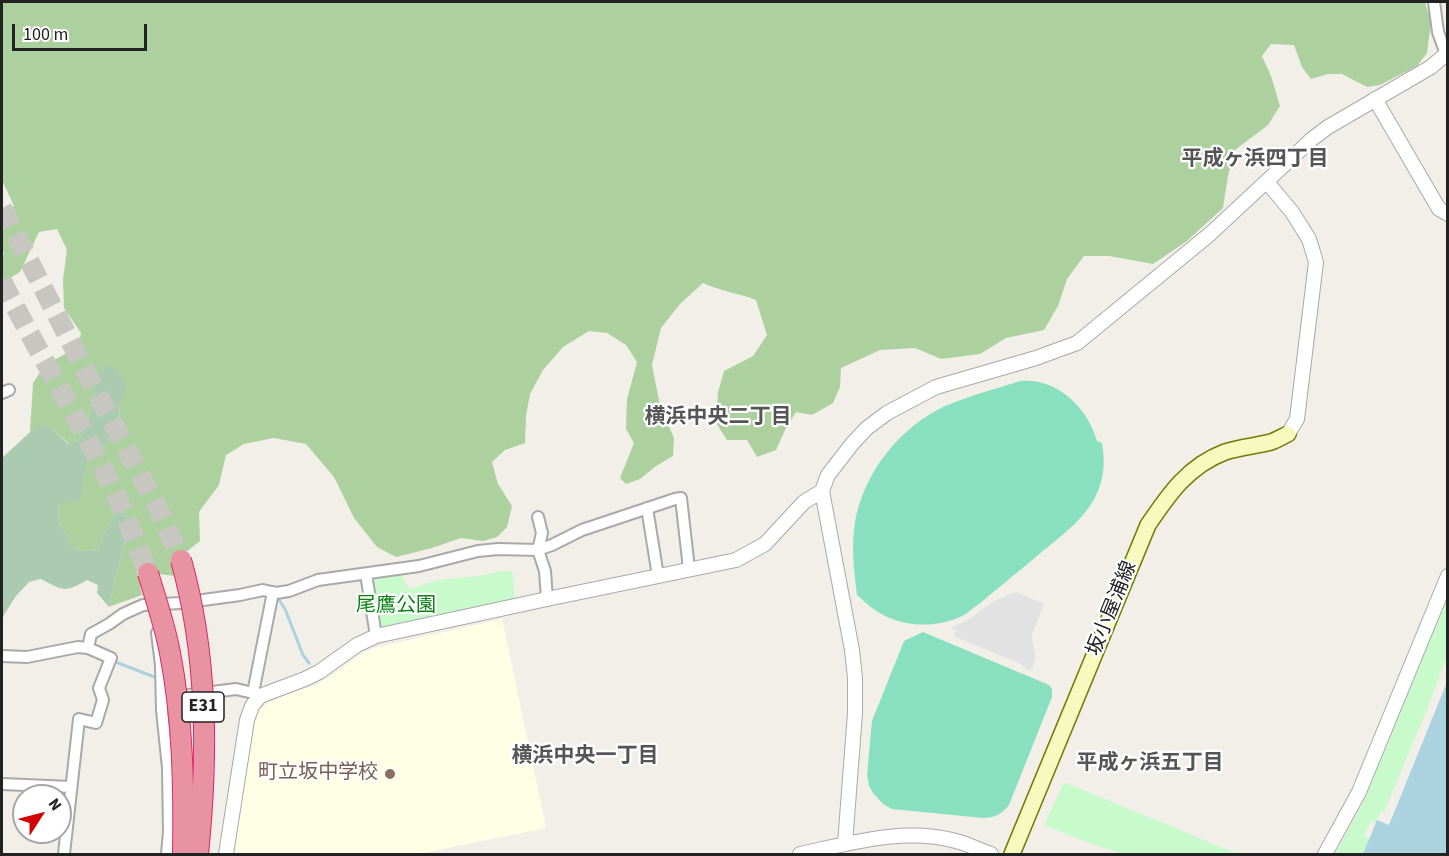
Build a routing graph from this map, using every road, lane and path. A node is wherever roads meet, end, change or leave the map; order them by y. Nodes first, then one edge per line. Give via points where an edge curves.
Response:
1 (1434, 2) edge
2 (1447, 54) edge
3 (1375, 99) junction
4 (1267, 182) junction
5 (1448, 214) edge
6 (1288, 434) joint
7 (822, 491) junction
8 (647, 508) junction
9 (538, 517) dead end
10 (538, 550) junction
11 (181, 560) tunnel mouth
12 (689, 569) junction
13 (148, 573) tunnel mouth
14 (366, 574) junction
15 (658, 576) junction
16 (1448, 576) edge
17 (273, 592) junction
18 (548, 599) junction
19 (157, 610) junction
20 (376, 636) junction
21 (88, 648) junction
22 (200, 655) junction
23 (2, 656) edge
24 (255, 696) junction
25 (162, 699) junction
26 (71, 784) edge
27 (842, 849) edge
28 (167, 855) edge
29 (172, 855) edge
30 (183, 855) edge
31 (198, 855) edge
32 (210, 855) edge
33 (226, 855) edge
34 (800, 855) edge
35 (990, 855) edge
36 (1012, 855) edge
37 (1325, 855) edge

1 - 2 street via 1438,32
2 - 3 street
3 - 4 street via 1328,127
3 - 5 street via 1439,209
4 - 6 street via 1309,239 1316,262 1297,418
4 - 7 street via 1077,343 936,387 887,413 852,444 828,475
6 - 36 main road, 坂小屋浦線 via 1272,442 1224,452 1199,465 1169,494 1148,525
7 - 12 street via 804,502 765,544 736,560
7 - 27 street via 855,678
8 - 10 street
8 - 12 street via 681,498
8 - 15 street
9 - 10 street via 542,533
10 - 14 street via 478,551
10 - 18 street
11 - 22 highway, E31, bridge
12 - 15 street
13 - 19 highway, E31, bridge
14 - 17 street via 318,580 289,591
14 - 20 street
15 - 18 street
16 - 37 street via 1359,792
17 - 19 street via 263,590
17 - 24 street
18 - 20 street
19 - 21 street via 143,605 123,614 91,633
19 - 25 street
19 - 29 highway, bridge via 169,682 176,800
19 - 30 highway, E31, bridge via 172,662 180,722
20 - 24 street via 305,679
21 - 23 street via 27,657
21 - 26 street via 111,658 99,688 103,700 96,723 79,719
22 - 31 highway, E31, bridge via 205,742
22 - 32 highway, bridge via 210,735
24 - 25 street via 236,689
24 - 33 street via 247,720
25 - 28 street via 168,768
27 - 34 street
27 - 35 street via 889,836 914,835 957,841

